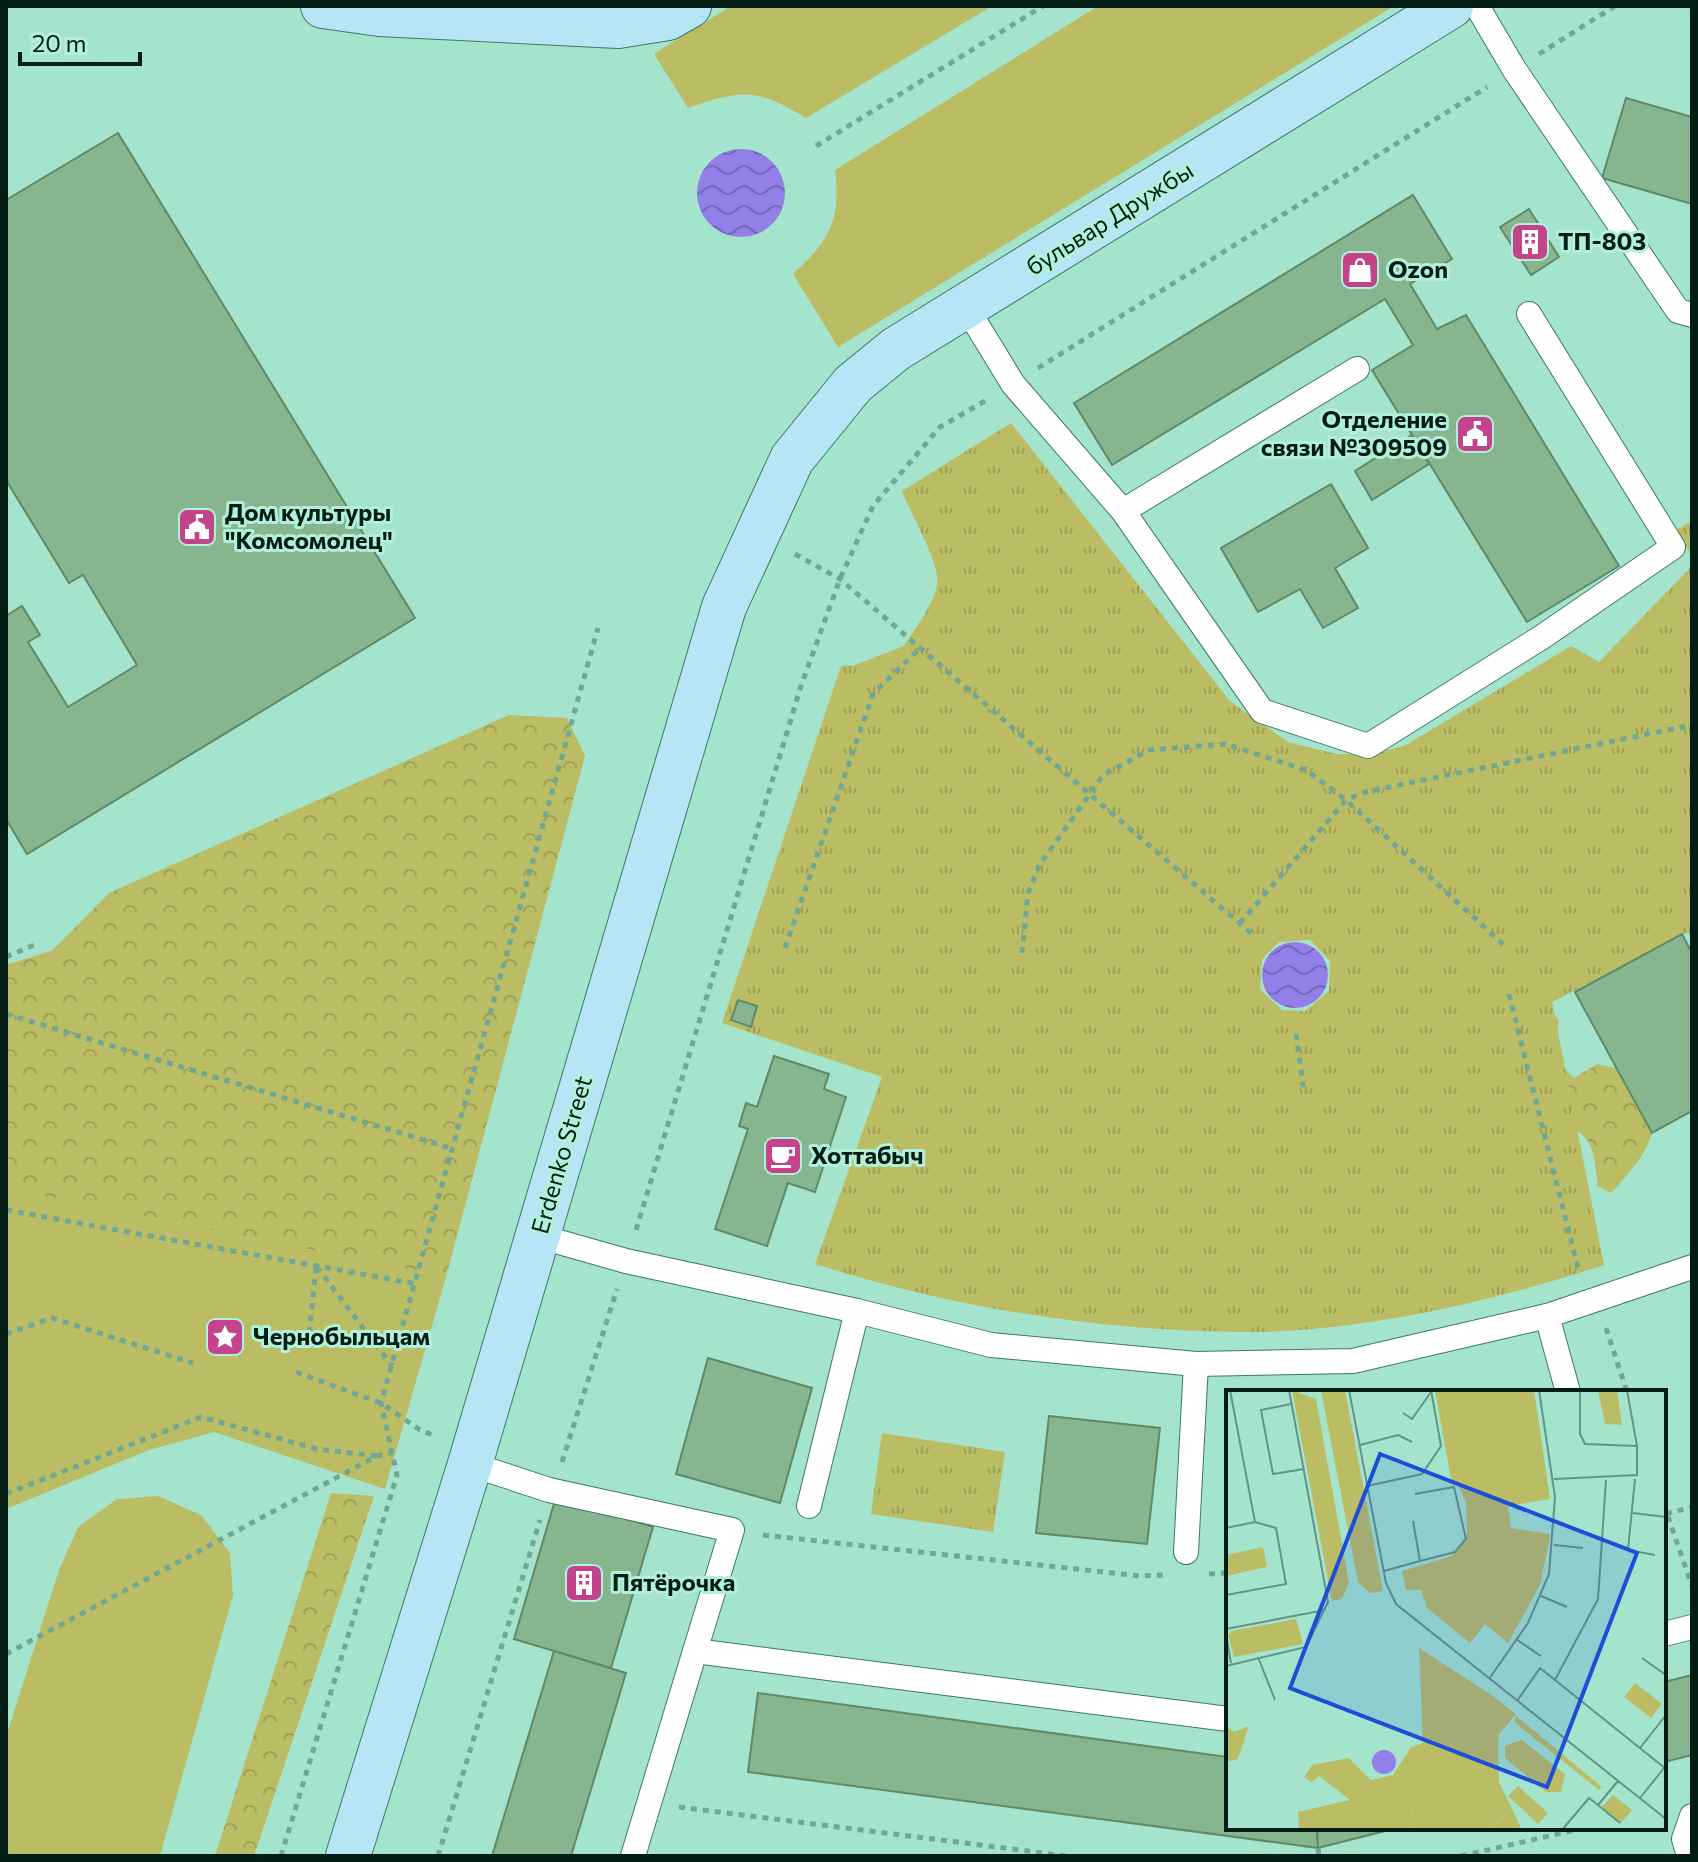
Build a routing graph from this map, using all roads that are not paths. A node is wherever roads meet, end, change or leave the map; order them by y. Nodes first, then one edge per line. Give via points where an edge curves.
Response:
1 (323, 6) edge
2 (689, 6) edge
3 (1451, 6) edge
4 (1477, 6) edge
5 (572, 16) edge
6 (966, 307) junction
7 (1529, 314) dead end
8 (1692, 315) edge
9 (1357, 369) dead end
10 (792, 459) joint
11 (1123, 511) junction
12 (538, 1236) junction
13 (1692, 1267) edge
14 (857, 1311) junction
15 (1547, 1316) junction
16 (1196, 1364) junction
17 (1567, 1390) edge
18 (470, 1464) junction
19 (809, 1506) dead end
20 (1186, 1552) dead end
21 (1692, 1627) edge
22 (1666, 1634) edge
23 (695, 1651) junction
24 (1226, 1719) edge
25 (1692, 1816) edge
26 (348, 1856) edge
27 (633, 1856) edge
28 (1689, 1856) edge

1 - 5 main road via 379,14
2 - 5 main road via 639,25
3 - 6 main road, бульвар Дружбы
4 - 8 lane via 1678,311
6 - 10 main road, бульвар Дружбы via 896,349 853,384
6 - 11 lane via 1013,384
7 - 11 lane via 1673,547 1368,746 1262,711
9 - 11 lane
10 - 12 main road, Erdenko Street via 756,532 713,643
12 - 14 lane via 626,1261
12 - 18 main road, Erdenko Street
13 - 15 lane
14 - 16 lane via 991,1345
14 - 19 lane
15 - 16 lane via 1353,1361
15 - 17 lane
16 - 20 lane
18 - 23 lane via 549,1490 732,1530
18 - 26 main road, Erdenko Street
21 - 22 lane
23 - 24 lane
23 - 27 lane
25 - 28 lane via 1684,1839

